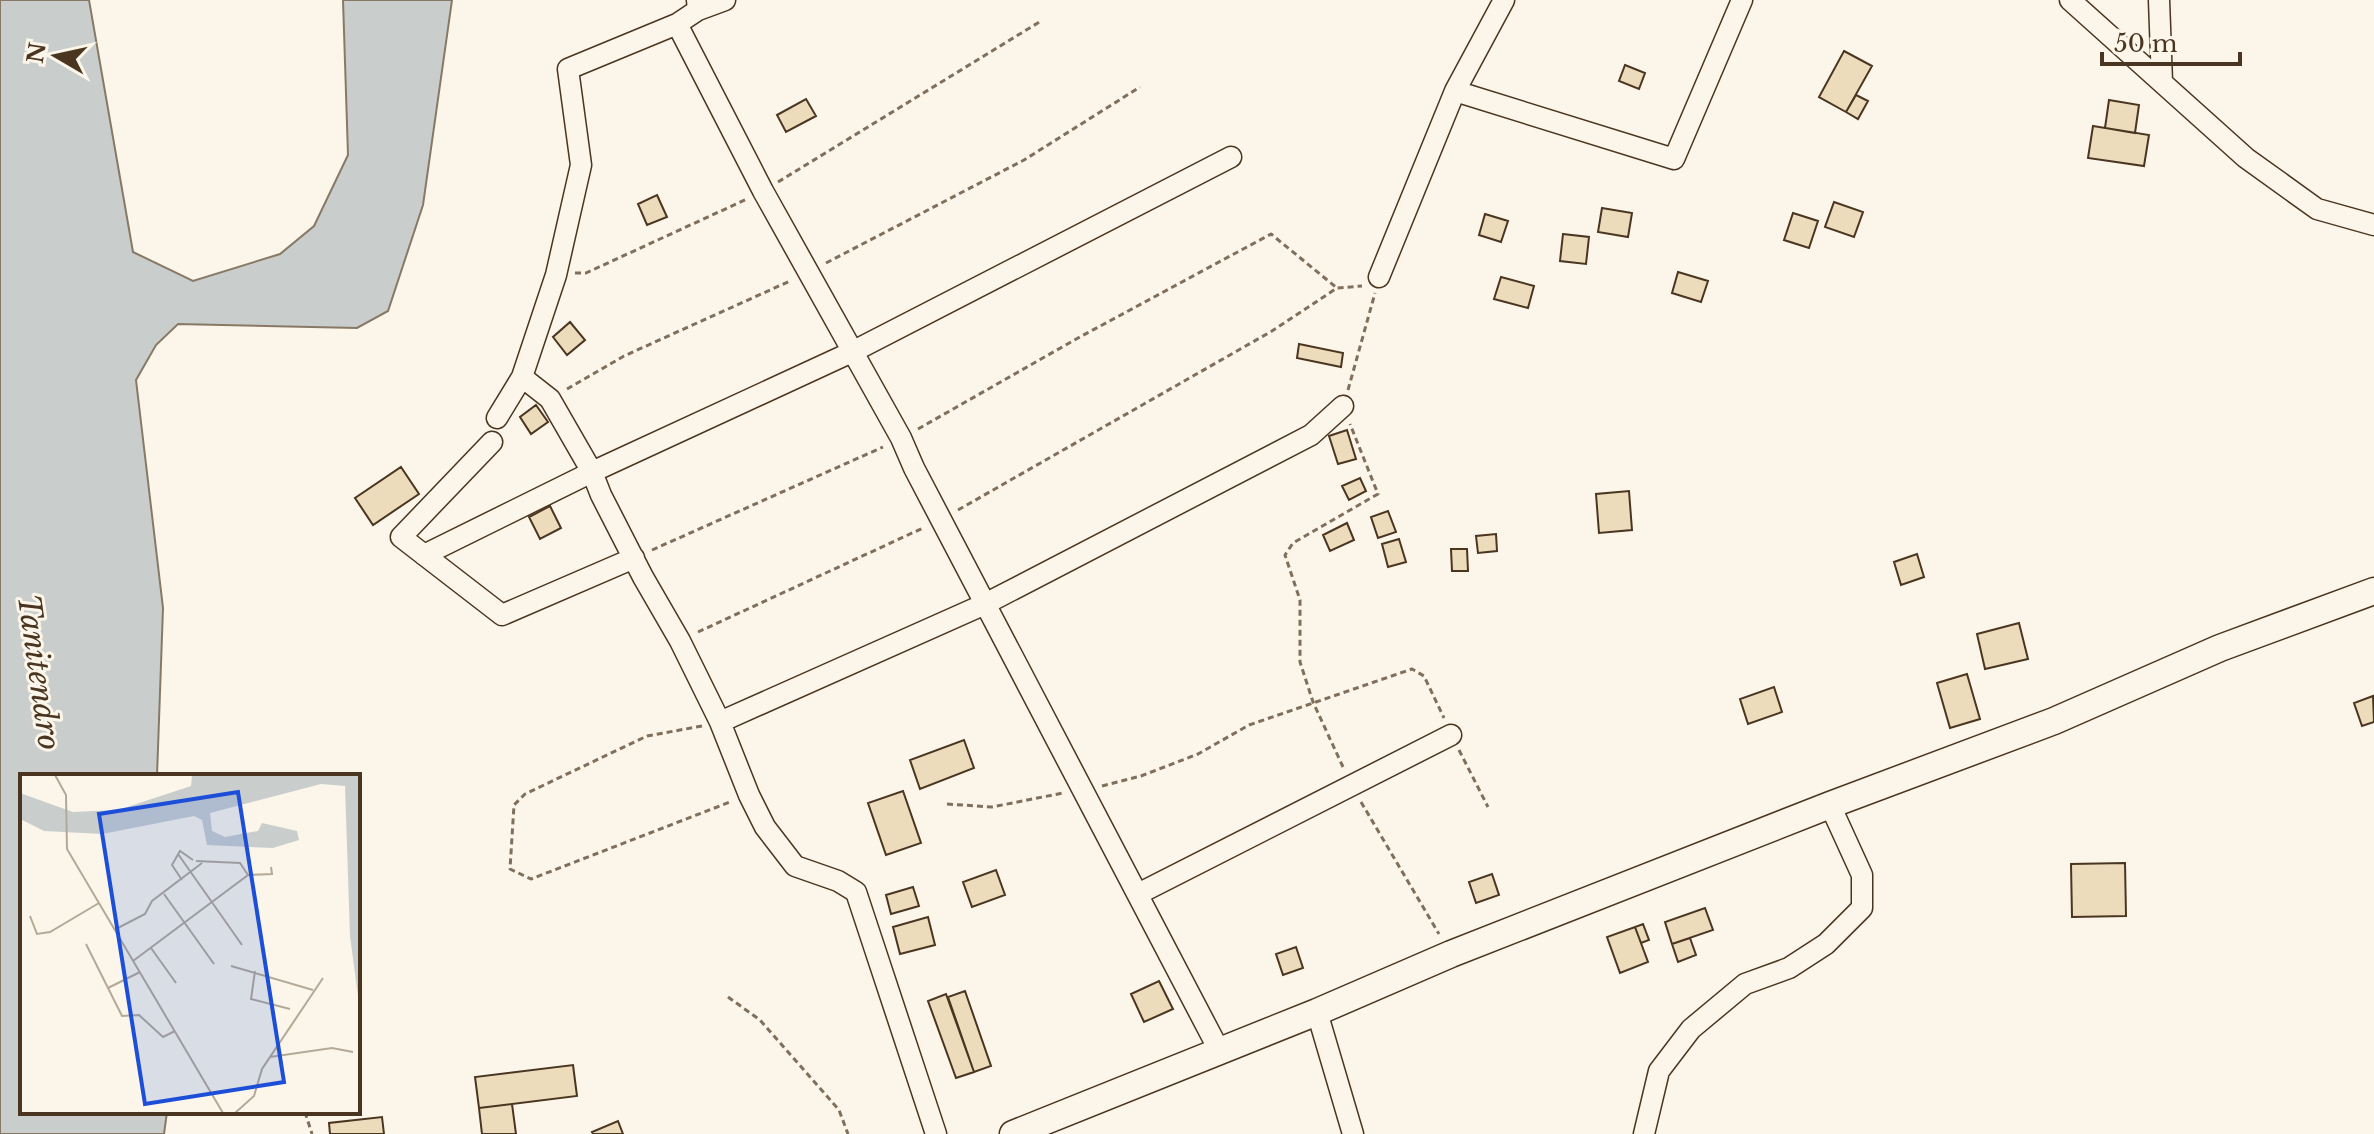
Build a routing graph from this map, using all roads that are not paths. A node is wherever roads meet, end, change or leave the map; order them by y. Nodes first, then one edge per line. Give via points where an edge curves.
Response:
1 (725, 0) edge
2 (1504, 0) edge
3 (1742, 0) edge
4 (2070, 0) edge
5 (2159, 0) edge
6 (697, 5) edge
7 (677, 24) junction
8 (2162, 82) junction
9 (1455, 91) junction
10 (1231, 157) dead end
11 (2374, 225) edge
12 (1378, 281) road end
13 (854, 351) junction
14 (522, 377) junction
15 (1343, 406) road end
16 (497, 418) dead end
17 (492, 442) dead end
18 (592, 472) junction
19 (424, 555) junction
20 (634, 558) junction
21 (2374, 591) edge
22 (985, 604) junction
23 (720, 722) junction
24 (1451, 735) road end
25 (1830, 805) junction
26 (1138, 894) junction
27 (1317, 1012) junction
28 (1220, 1052) junction
29 (936, 1134) edge
30 (1013, 1134) edge
31 (1353, 1134) edge
32 (1644, 1134) edge

1 - 6 street
2 - 9 street
3 - 9 street via 1674,159
4 - 8 street
5 - 8 street
6 - 7 street
7 - 13 street
7 - 14 street via 568,69 581,165 556,275
8 - 11 street via 2246,158 2317,209
9 - 12 street
10 - 13 street
13 - 18 street
13 - 22 street
14 - 16 street
14 - 18 street via 550,399
15 - 22 street via 1311,435
17 - 19 street via 401,537
18 - 19 street
18 - 20 street
19 - 20 street via 502,615
20 - 23 street
21 - 25 main road
22 - 23 street
22 - 26 street
23 - 29 street via 765,827 795,866 856,892
24 - 26 street
25 - 27 main road
25 - 32 street via 1862,875 1862,908 1826,944 1789,968 1745,984 1691,1029 1659,1071
26 - 28 street
27 - 28 main road
27 - 31 street
28 - 30 main road

